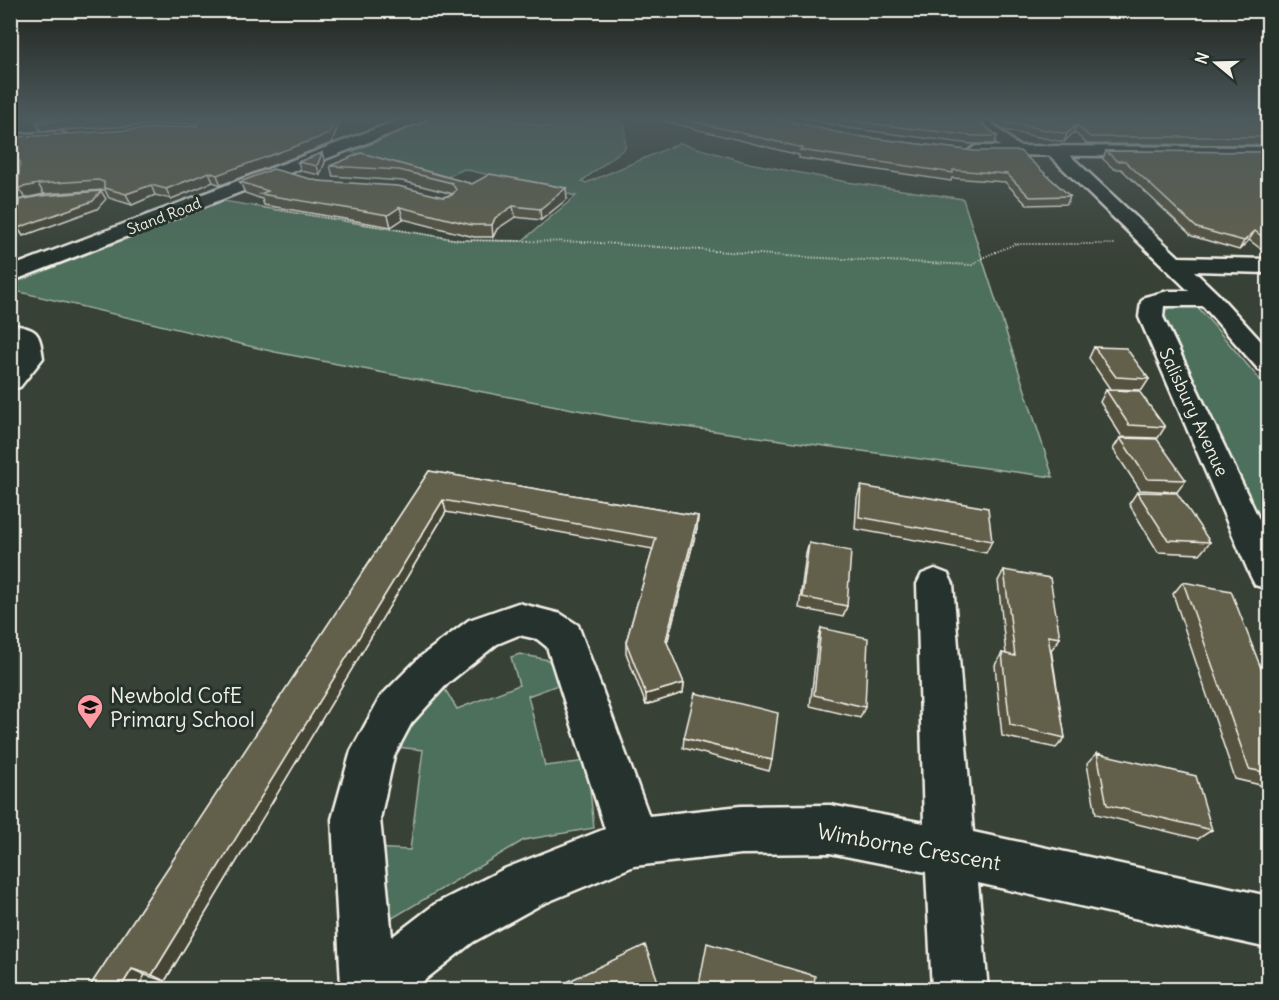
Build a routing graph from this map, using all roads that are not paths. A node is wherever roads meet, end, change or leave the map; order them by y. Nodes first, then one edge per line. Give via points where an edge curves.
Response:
1 (295, 165) edge
2 (1068, 165) edge
3 (276, 172) junction
4 (307, 181) edge
5 (55, 198) edge
6 (10, 206) edge
7 (1174, 264) junction
8 (1269, 266) edge
9 (10, 275) edge
10 (1210, 299) junction
11 (10, 331) edge
12 (1269, 364) edge
13 (10, 381) edge
14 (1269, 574) edge
15 (935, 584) dead end
16 (634, 842) junction
17 (950, 852) junction
18 (1269, 921) edge
19 (368, 989) edge
20 (960, 990) edge

1 - 3 street, Stand Road
2 - 7 street
3 - 4 street
3 - 9 street, Stand Road
5 - 6 lane
7 - 8 street
7 - 10 street
10 - 12 street
10 - 14 street, Salisbury Avenue via 1168,298 1153,302 1151,317
11 - 13 street via 27,336 30,358
15 - 17 street
16 - 17 street, Wimborne Crescent via 741,830 830,829
16 - 19 street, Wimborne Crescent via 522,887 454,923
16 - 19 street via 564,637 547,625 518,619 483,632 434,670 396,710 373,751 356,819
17 - 18 street, Wimborne Crescent
17 - 20 street

